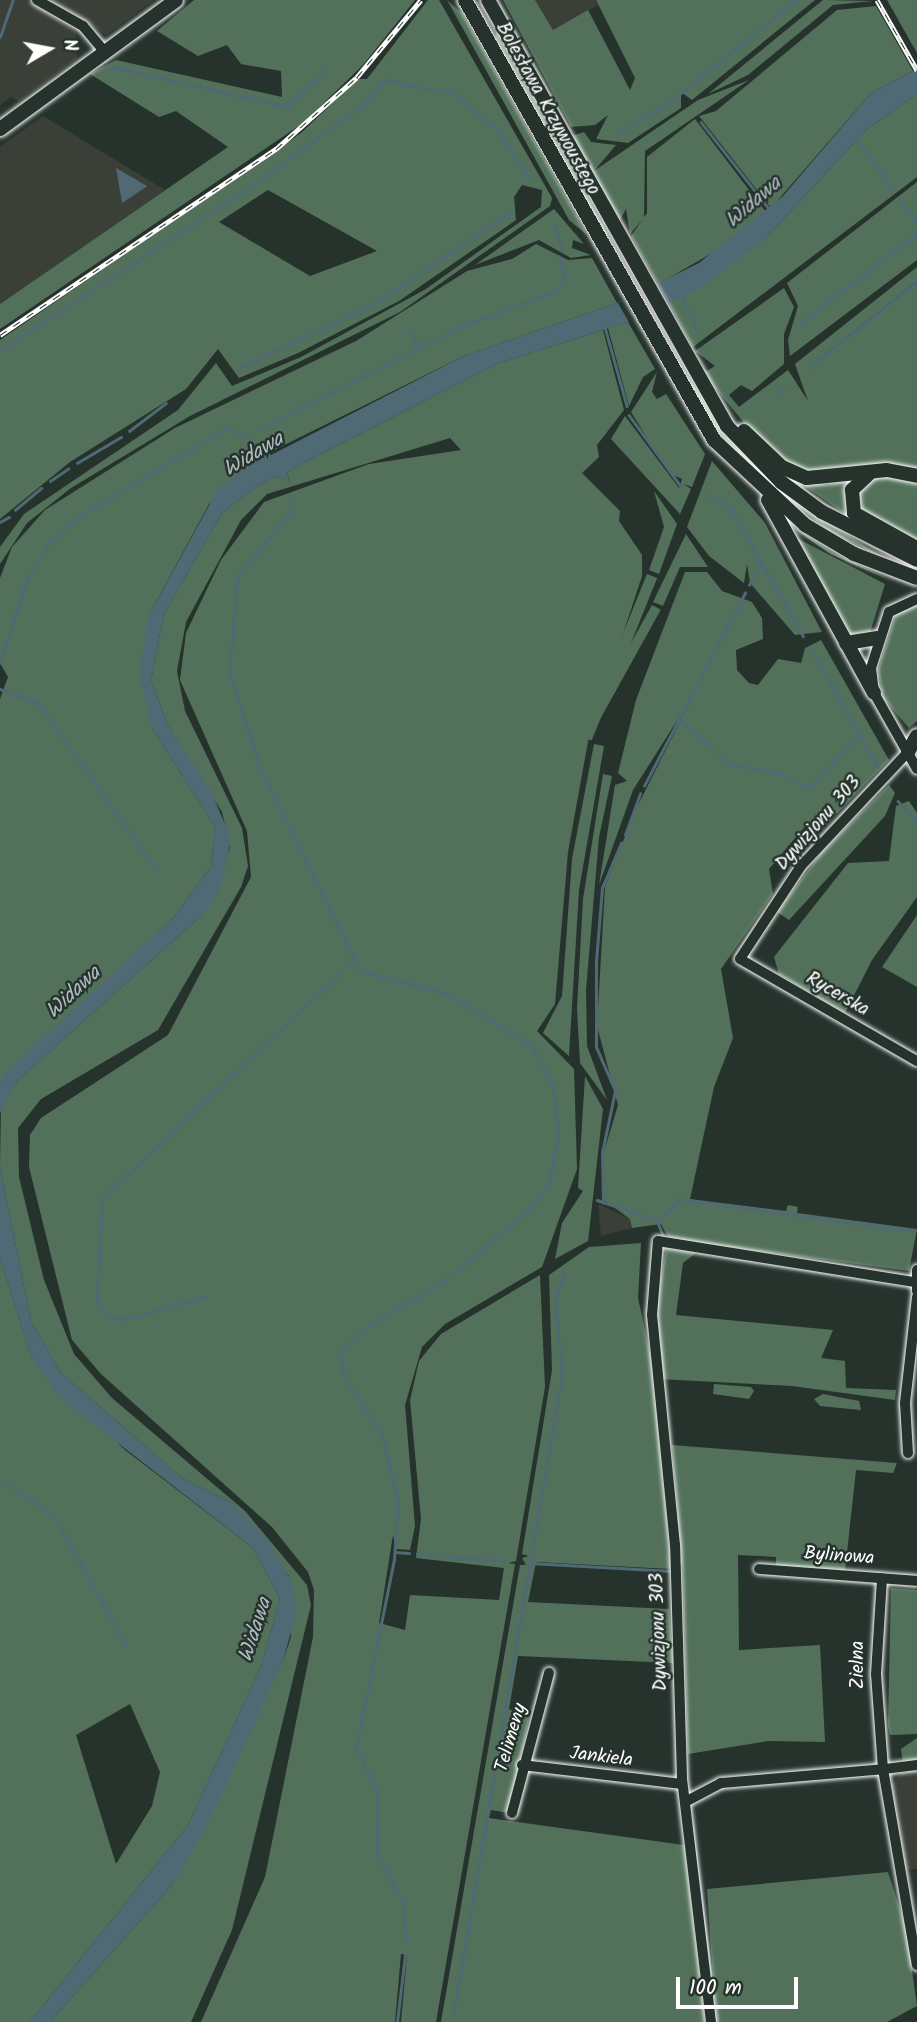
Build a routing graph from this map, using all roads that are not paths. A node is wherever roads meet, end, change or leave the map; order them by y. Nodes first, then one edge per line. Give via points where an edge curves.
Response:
1 (37, 0) edge
2 (176, 0) edge
3 (465, 0) edge
4 (488, 0) edge
5 (105, 52) junction
6 (0, 130) edge
7 (691, 371) junction
8 (874, 472) junction
9 (917, 476) edge
10 (764, 493) junction
11 (917, 548) edge
12 (917, 560) edge
13 (917, 578) edge
14 (917, 599) edge
15 (878, 639) junction
16 (846, 643) junction
17 (874, 693) junction
18 (897, 732) junction
19 (917, 734) edge
20 (908, 752) junction
21 (917, 769) edge
22 (740, 959) joint
23 (917, 1060) edge
24 (917, 1270) edge
25 (915, 1287) edge
26 (917, 1297) edge
27 (908, 1453) dead end
28 (759, 1569) dead end
29 (882, 1578) junction
30 (917, 1581) edge
31 (549, 1673) dead end
32 (522, 1765) junction
33 (917, 1765) edge
34 (883, 1769) junction
35 (679, 1785) junction
36 (685, 1802) junction
37 (512, 1813) dead end
38 (917, 1965) edge
39 (711, 2022) edge

1 - 5 street via 83,26
2 - 5 main road
3 - 10 main road, Bolesława Krzywoustego via 674,378 714,440
4 - 7 main road, Bolesława Krzywoustego
5 - 6 main road
7 - 8 main road via 789,471 819,480
7 - 12 main road via 727,426 781,482 844,526
8 - 9 main road
8 - 11 main road via 852,490 854,513
10 - 13 main road via 841,547
10 - 16 main road
14 - 15 street via 889,612
15 - 16 main road
15 - 17 street via 871,668
16 - 17 main road
17 - 18 street
18 - 19 street
18 - 20 street
19 - 20 main road
20 - 21 street
20 - 22 street, Dywizjonu 303 via 801,866
22 - 23 street, Rycerska
24 - 25 street
25 - 35 street, Dywizjonu 303 via 658,1241 652,1315 675,1545
26 - 27 street via 905,1403
28 - 29 street, Bylinowa
29 - 30 street, Bylinowa
29 - 34 street, Zielna via 876,1662
31 - 32 street, Telimeny
32 - 35 street, Jankiela
32 - 37 street, Telimeny
33 - 34 street
34 - 36 street via 720,1783
34 - 38 street
35 - 36 street, Dywizjonu 303
36 - 39 street, Dywizjonu 303

